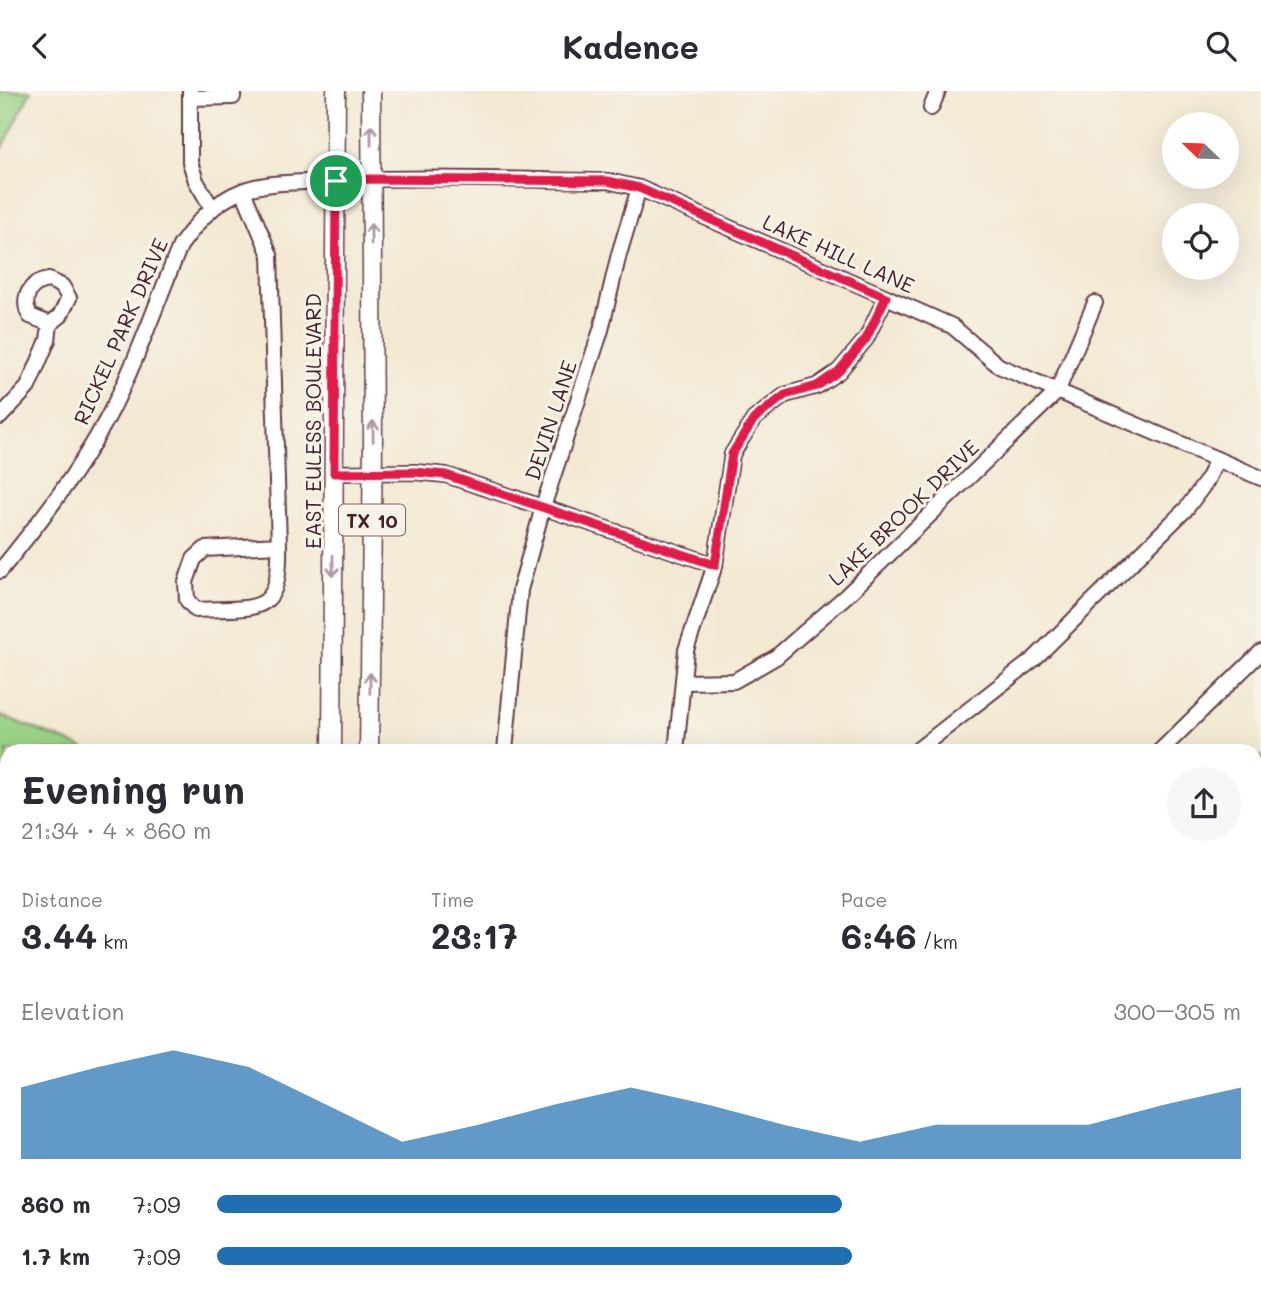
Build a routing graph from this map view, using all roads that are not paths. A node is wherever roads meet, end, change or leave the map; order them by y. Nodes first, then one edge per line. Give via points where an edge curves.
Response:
1 (233, 91) edge
2 (336, 91) edge
3 (371, 91) edge
4 (938, 91) edge
5 (190, 94) edge
6 (931, 108) dead end
7 (370, 179) junction
8 (336, 181) junction
9 (639, 188) junction
10 (243, 191) junction
11 (212, 208) junction
12 (886, 297) junction
13 (1095, 303) dead end
14 (50, 324) dead end
15 (1057, 392) junction
16 (0, 417) edge
17 (1217, 459) junction
18 (334, 473) junction
19 (373, 473) junction
20 (1261, 478) edge
21 (543, 507) junction
22 (279, 545) junction
23 (6, 557) edge
24 (715, 565) junction
25 (0, 571) edge
26 (1261, 652) edge
27 (684, 683) junction
28 (332, 744) edge
29 (369, 744) edge
30 (506, 744) edge
31 (677, 744) edge
32 (925, 744) edge
33 (1167, 744) edge

1 - 5 street via 233,97
2 - 8 main road, EAST EULESS BOULEVARD / TX 10
7 -> 3 main road, TX 10
4 - 6 street
5 - 11 street via 190,162
7 - 8 street, RICKEL PARK DRIVE
7 - 9 street, LAKE HILL LANE via 608,181
19 -> 7 main road, TX 10
8 - 10 street, RICKEL PARK DRIVE
8 - 18 main road, EAST EULESS BOULEVARD / TX 10
9 - 12 street, LAKE HILL LANE
9 - 21 street, DEVIN LANE via 601,330
10 - 11 street, RICKEL PARK DRIVE
10 - 22 street via 270,255
11 - 23 street, RICKEL PARK DRIVE via 180,246 108,418 75,472
12 - 15 street, LAKE HILL LANE via 952,326 999,366
12 - 24 street via 866,339 839,371 817,386 785,395 754,419 732,454
13 - 15 street, LAKE BROOK DRIVE
14 - 16 street via 28,387
15 - 17 street, LAKE HILL LANE
15 - 27 street, LAKE BROOK DRIVE via 846,596 776,657 734,681
17 - 20 street, LAKE HILL LANE
17 - 32 street via 1186,509 1034,659
18 - 19 street
18 -> 28 main road, EAST EULESS BOULEVARD / TX 10
19 - 21 street via 446,475
29 -> 19 main road, TX 10
21 - 24 street
21 - 30 street, DEVIN LANE via 520,590
22 - 22 street via 279,572 269,601 248,608 196,610 187,600 186,582 194,559 205,549
23 - 25 street, RICKEL PARK DRIVE
24 - 27 street via 686,650
26 - 33 street
27 - 31 street

